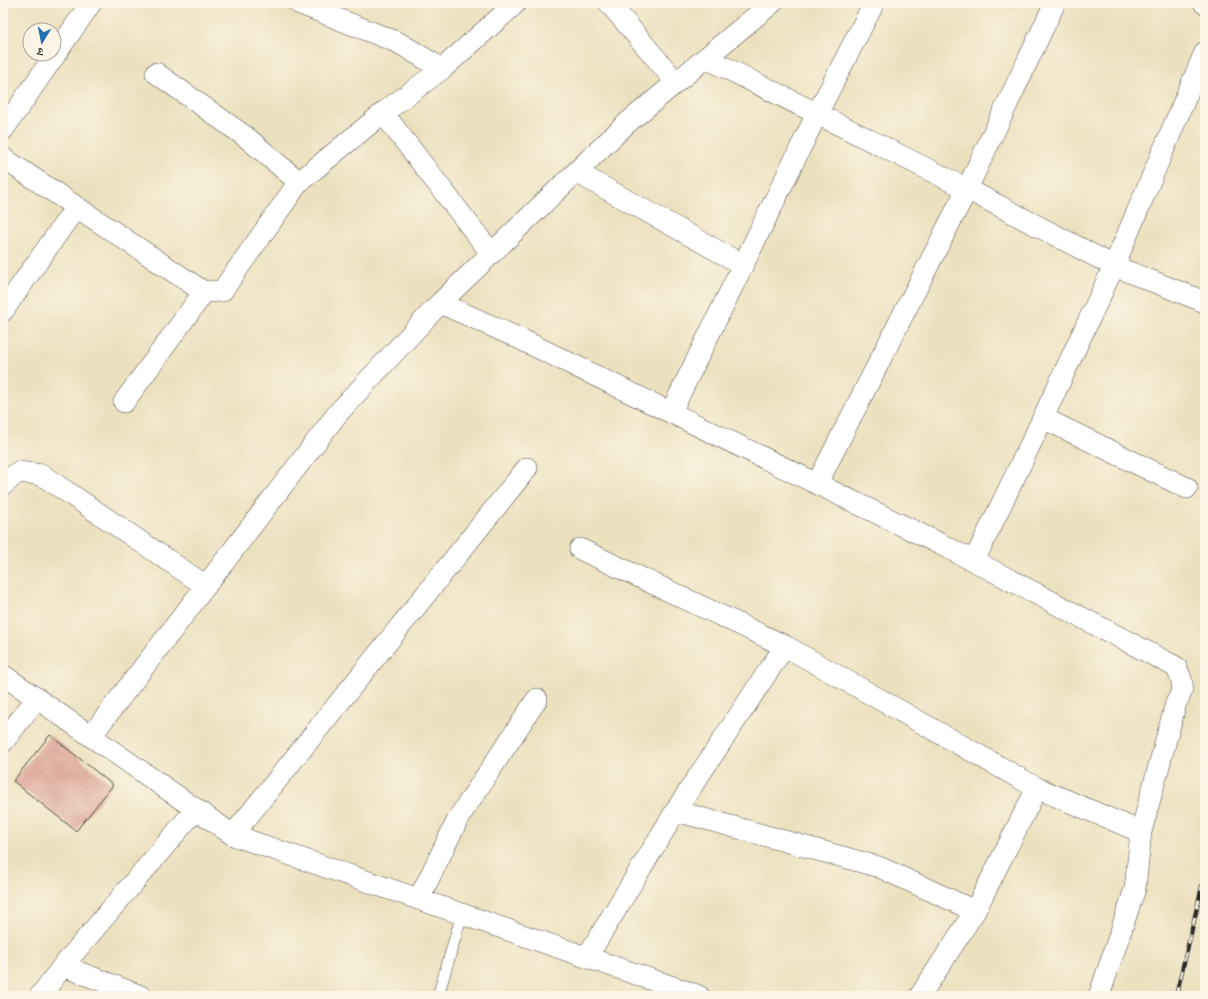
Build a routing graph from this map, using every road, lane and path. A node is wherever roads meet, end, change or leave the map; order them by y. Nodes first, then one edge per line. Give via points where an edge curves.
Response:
1 (91, 3) edge
2 (298, 3) edge
3 (516, 3) edge
4 (609, 3) edge
5 (772, 3) edge
6 (874, 3) edge
7 (1055, 3) edge
8 (1205, 52) edge
9 (706, 58) junction
10 (442, 69) junction
11 (156, 73) dead end
12 (676, 82) junction
13 (383, 113) junction
14 (818, 114) junction
15 (3, 130) edge
16 (3, 158) edge
17 (576, 172) junction
18 (299, 182) junction
19 (966, 189) junction
20 (76, 207) junction
21 (491, 253) junction
22 (743, 265) junction
23 (1114, 266) junction
24 (204, 292) junction
25 (1205, 302) edge
26 (440, 303) junction
27 (3, 311) edge
28 (124, 402) dead end
29 (671, 412) junction
30 (1043, 418) junction
31 (527, 468) dead end
32 (817, 484) junction
33 (3, 485) edge
34 (1187, 488) dead end
35 (580, 549) dead end
36 (974, 561) junction
37 (206, 586) junction
38 (785, 646) junction
39 (3, 675) edge
40 (36, 698) junction
41 (537, 699) dead end
42 (91, 736) junction
43 (3, 742) edge
44 (1037, 788) junction
45 (196, 809) junction
46 (676, 811) junction
47 (1141, 832) junction
48 (233, 835) junction
49 (419, 899) junction
50 (975, 911) junction
51 (462, 914) junction
52 (587, 957) junction
53 (63, 966) junction
54 (40, 996) edge
55 (141, 996) edge
56 (438, 996) edge
57 (699, 996) edge
58 (920, 996) edge
59 (1099, 996) edge

1 - 15 street
2 - 10 street via 399,43
3 - 10 street
4 - 12 street
5 - 9 street
6 - 14 street
7 - 19 street
8 - 23 street
9 - 12 street
9 - 14 street
10 - 13 street
11 - 18 street via 246,137
12 - 17 street via 626,124
13 - 18 street
13 - 21 street
14 - 19 street
14 - 22 street
16 - 20 street
17 - 21 street
17 - 22 street
18 - 24 street via 222,291
19 - 23 street
19 - 32 street
20 - 24 street
20 - 27 street
21 - 26 street
22 - 29 street
23 - 25 street
23 - 30 street
24 - 28 street
26 - 29 street
26 - 37 street via 338,413
29 - 32 street
30 - 34 street
30 - 36 street
31 - 48 street
32 - 36 street
33 - 37 street via 18,472 42,475
35 - 38 street
36 - 47 street via 1176,667 1182,680 1181,694 1176,703
37 - 42 street
38 - 44 street
38 - 46 street
39 - 40 street
40 - 42 street
40 - 43 street
41 - 49 street via 459,817
42 - 45 street
44 - 47 street
44 - 50 street
45 - 48 street
45 - 53 street
46 - 50 street via 879,867
46 - 52 street
47 - 59 street via 1135,889
48 - 49 street
49 - 51 street
50 - 58 street
51 - 52 street
51 - 56 lane
52 - 57 street
53 - 54 street
53 - 55 street

